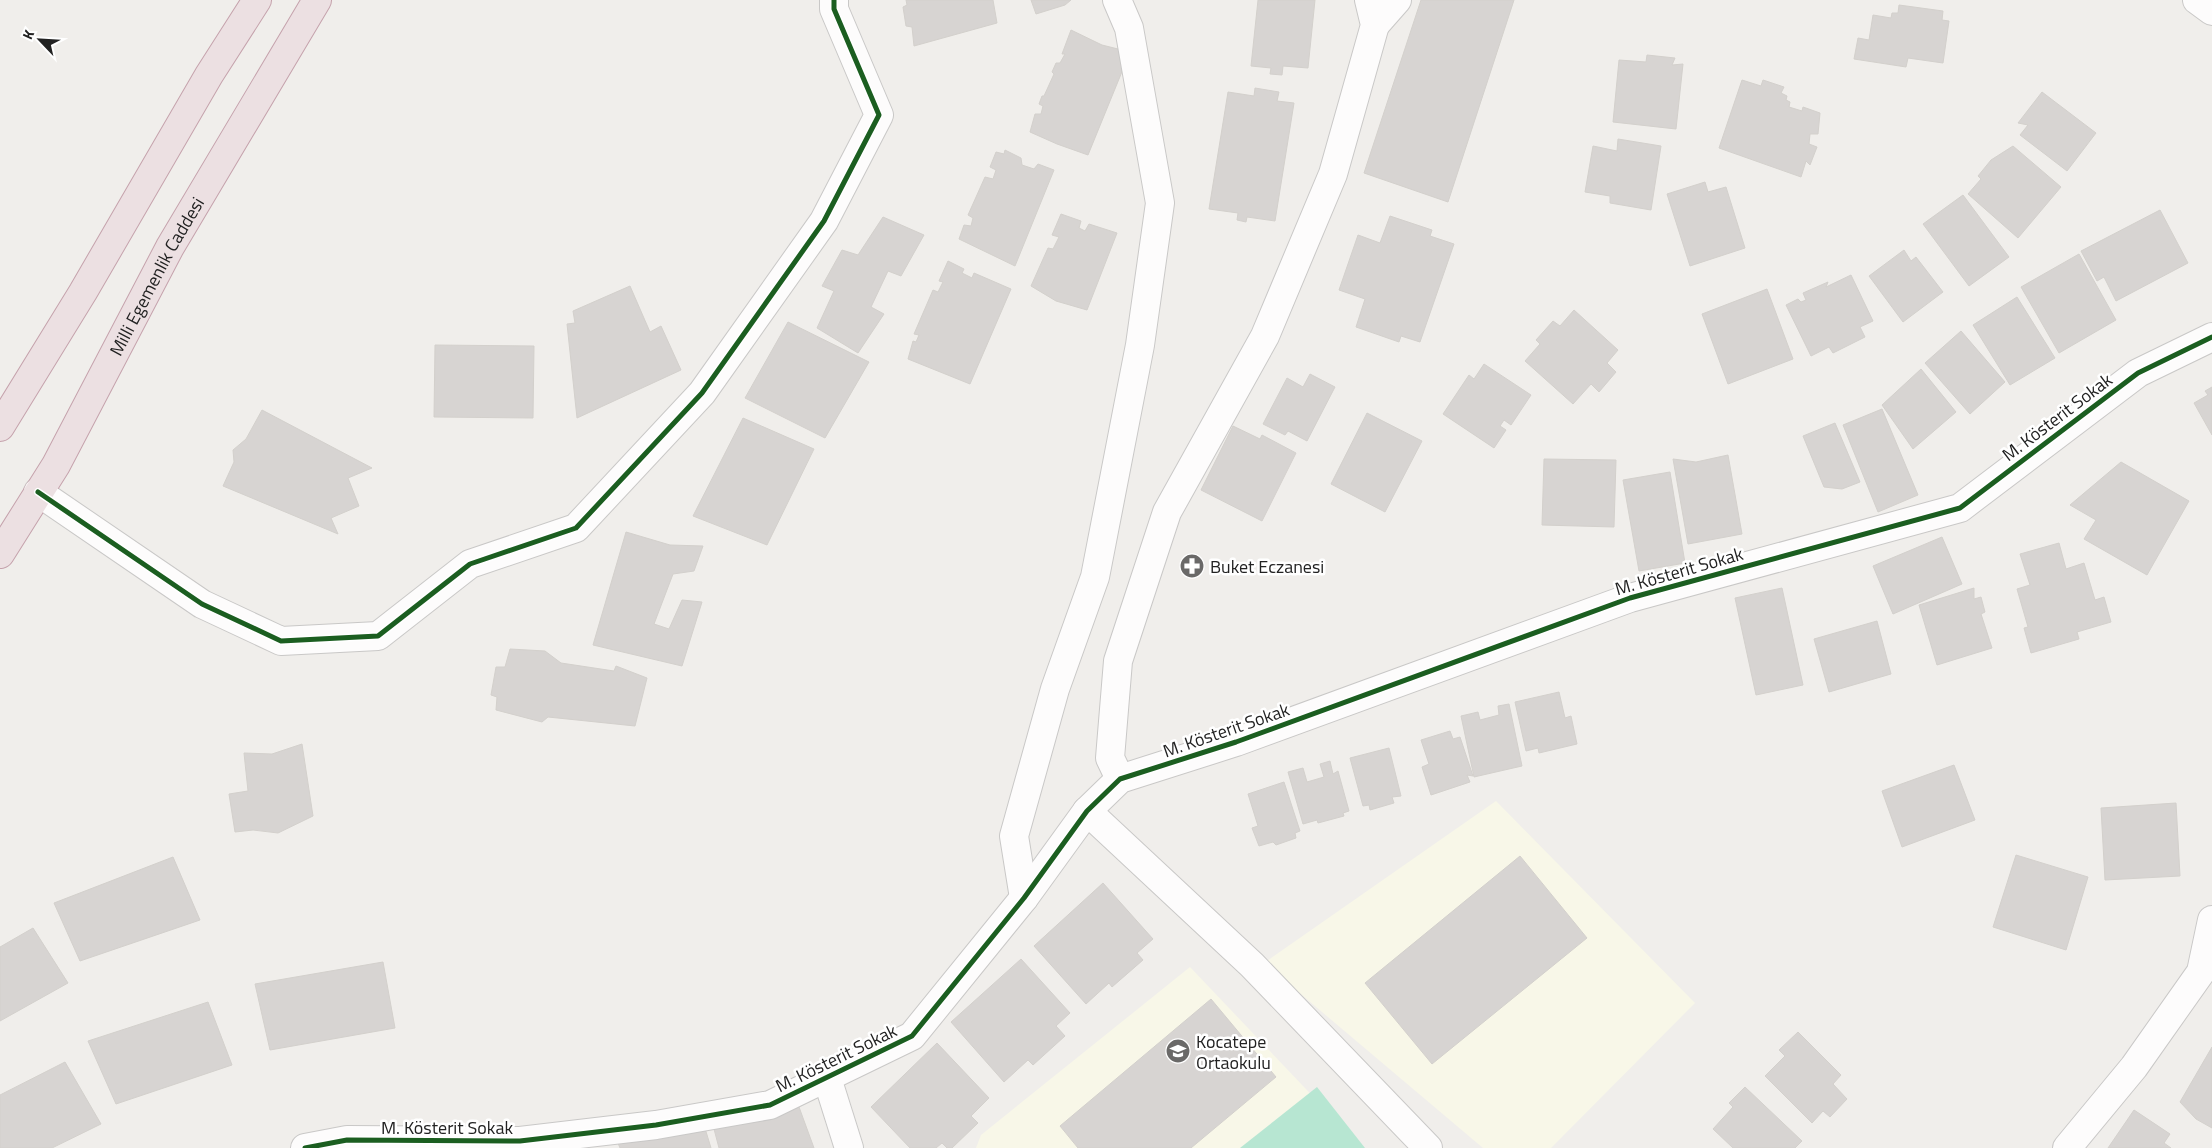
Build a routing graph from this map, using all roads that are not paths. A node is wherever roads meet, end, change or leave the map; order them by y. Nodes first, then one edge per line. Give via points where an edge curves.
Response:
1 (257, 0) edge
2 (317, 0) edge
3 (834, 0) edge
4 (1117, 0) edge
5 (1397, 0) edge
6 (2197, 0) edge
7 (2212, 11) edge
8 (1371, 13) edge
9 (2212, 337) edge
10 (0, 427) edge
11 (38, 492) junction
12 (0, 554) edge
13 (1120, 779) junction
14 (1087, 811) junction
15 (1024, 898) junction
16 (2212, 920) edge
17 (826, 1078) junction
18 (305, 1148) edge
19 (849, 1148) edge
20 (1428, 1148) edge
21 (2067, 1148) edge

1 - 10 highway
2 - 11 highway, Milli Egemenlik Caddesi via 170,247 56,465
3 - 11 street via 834,9 879,115 824,221 702,393 576,528 470,564 378,636 281,641 202,604
4 - 15 street via 1129,28 1160,203 1140,345 1095,577 1055,689 1014,836
5 - 8 street
6 - 7 street
8 - 13 street via 1333,174 1265,336 1168,512 1118,661 1110,758
9 - 13 street, M. Kösterit Sokak via 2138,373 1960,508 1630,598 1236,742
11 - 12 highway, Milli Egemenlik Caddesi
13 - 14 street, M. Kösterit Sokak
14 - 15 street, M. Kösterit Sokak
14 - 20 street via 1252,965
15 - 17 street, M. Kösterit Sokak via 912,1036
16 - 21 street via 2201,972 2134,1067
17 - 18 street, M. Kösterit Sokak via 770,1105 656,1125 520,1141 347,1140
17 - 19 street

